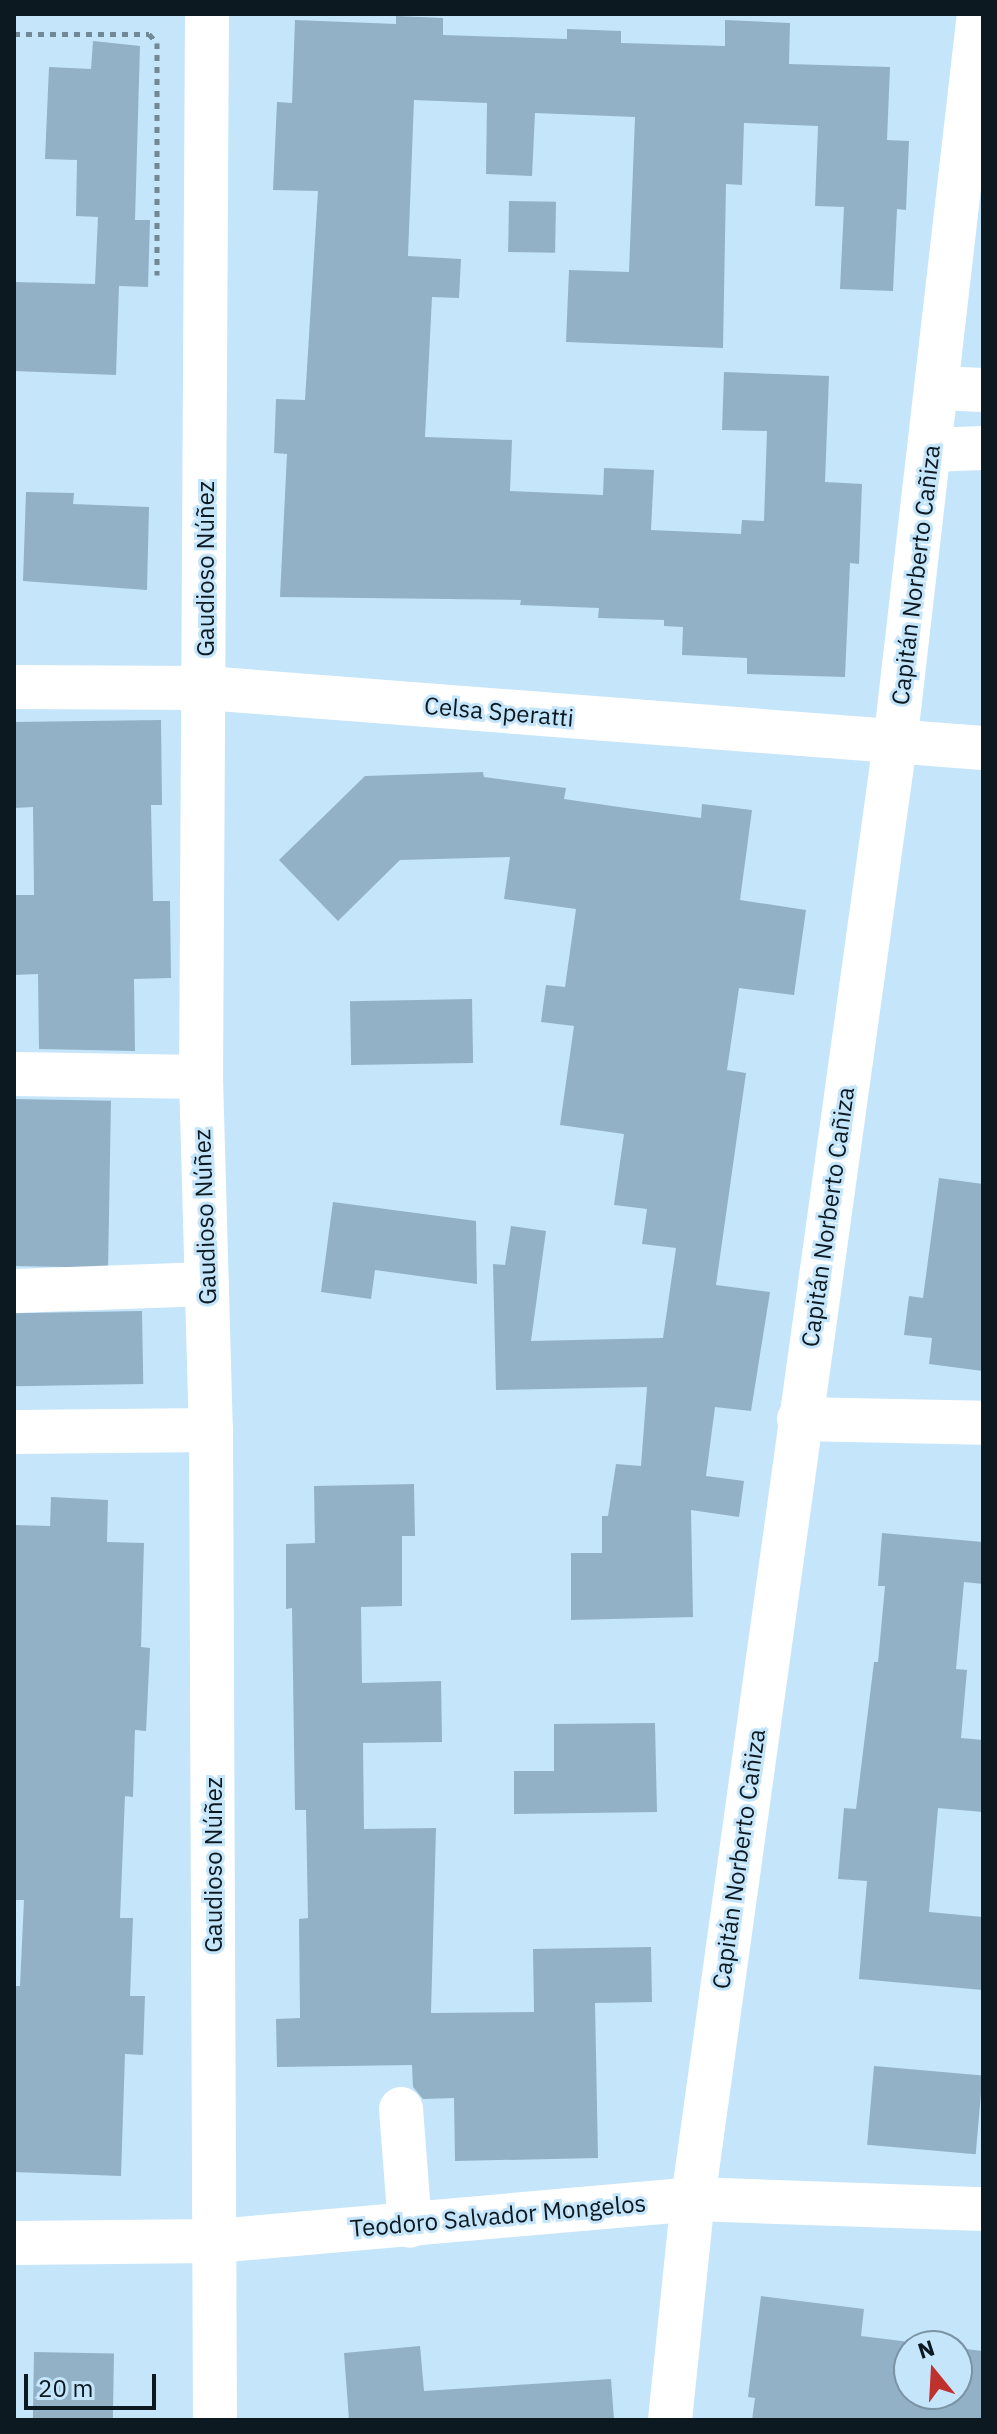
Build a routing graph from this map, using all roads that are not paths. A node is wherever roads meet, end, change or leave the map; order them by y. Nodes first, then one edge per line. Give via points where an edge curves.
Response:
1 (207, 14) edge
2 (979, 14) edge
3 (938, 388) junction
4 (983, 390) edge
5 (983, 448) edge
6 (931, 450) junction
7 (14, 687) edge
8 (206, 688) junction
9 (895, 744) junction
10 (983, 748) edge
11 (14, 1074) edge
12 (201, 1077) junction
13 (207, 1284) junction
14 (14, 1292) edge
15 (799, 1419) junction
16 (983, 1423) edge
17 (211, 1430) junction
18 (14, 1432) edge
19 (401, 2109) dead end
20 (693, 2199) junction
21 (983, 2209) edge
22 (410, 2226) junction
23 (216, 2241) junction
24 (14, 2243) edge
25 (215, 2420) edge
26 (670, 2420) edge

1 - 8 street, Gaudioso Núñez
2 - 3 street, Capitán Norberto Cañiza
3 - 4 street
3 - 6 street, Capitán Norberto Cañiza
5 - 6 street
6 - 9 street, Capitán Norberto Cañiza
7 - 8 street, Celsa Speratti
8 - 9 street, Celsa Speratti
8 - 12 street, Gaudioso Núñez
9 - 10 street, Celsa Speratti
9 - 15 street, Capitán Norberto Cañiza
11 - 12 street
12 - 13 street, Gaudioso Núñez
13 - 14 street
13 - 17 street, Gaudioso Núñez
15 - 16 street
15 - 20 street, Capitán Norberto Cañiza
17 - 18 street
17 - 23 street, Gaudioso Núñez
19 - 22 street
20 - 21 street, Teodoro Salvador Mongelos
20 - 22 street, Teodoro Salvador Mongelos
20 - 26 street, Capitán Norberto Cañiza
22 - 23 street, Teodoro Salvador Mongelos
23 - 24 street, Teodoro Salvador Mongelos
23 - 25 street, Gaudioso Núñez

